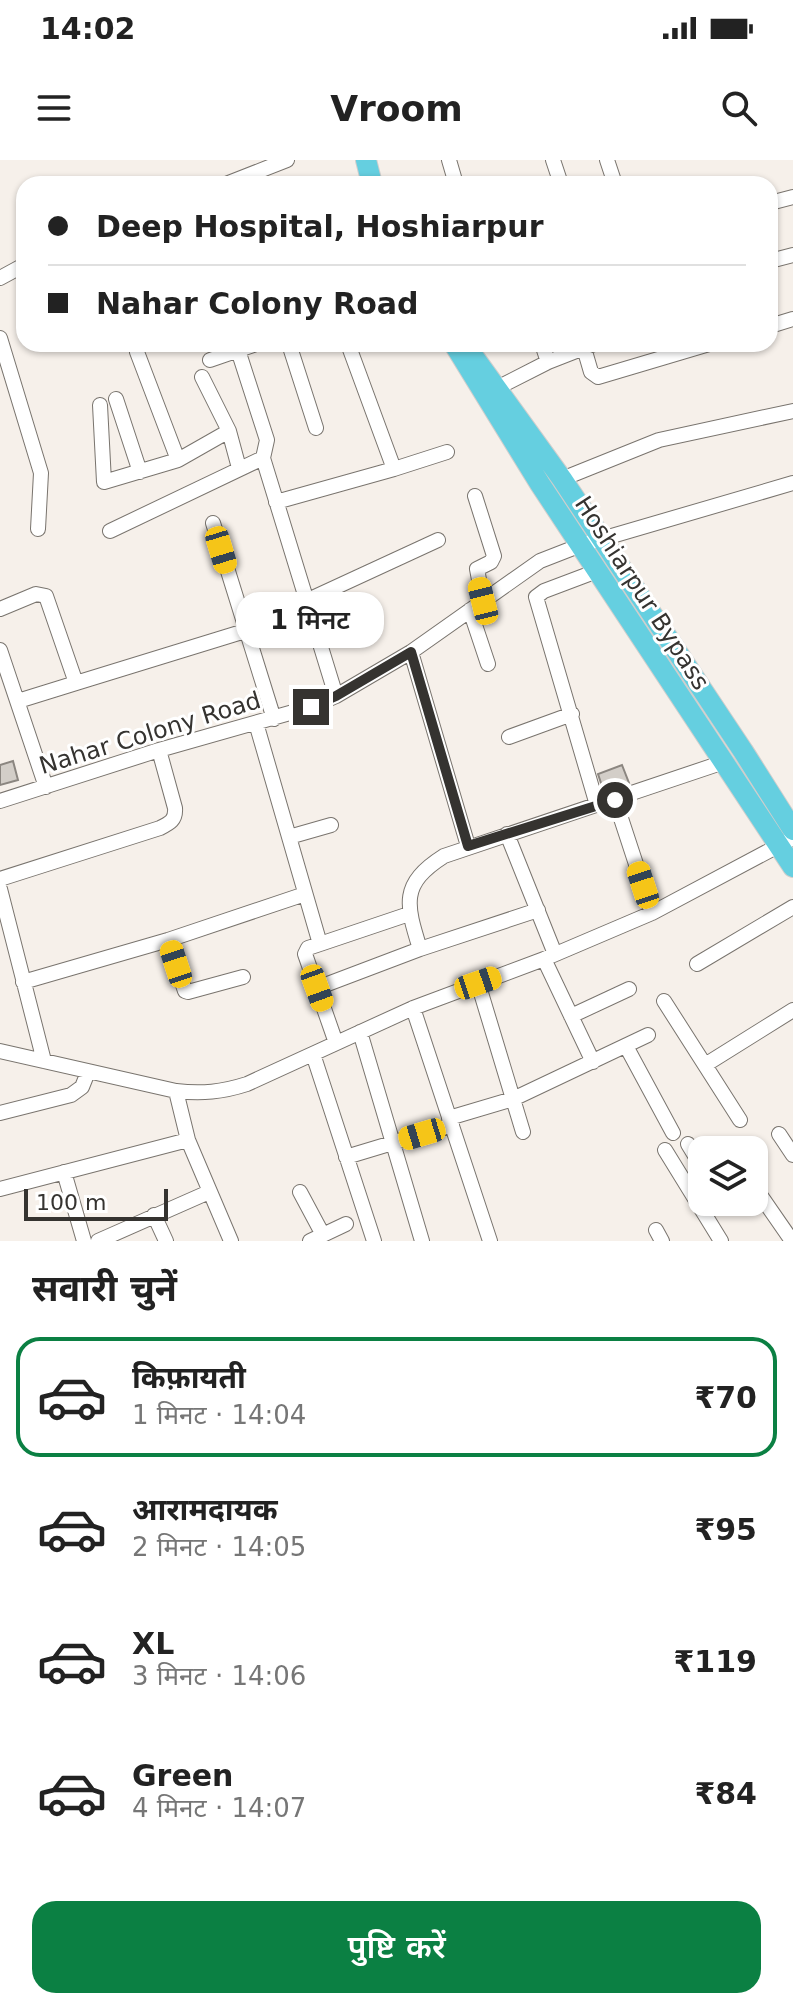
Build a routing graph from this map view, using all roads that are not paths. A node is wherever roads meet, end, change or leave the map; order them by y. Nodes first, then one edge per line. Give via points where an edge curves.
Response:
1 (287, 160) edge
2 (246, 176) edge
3 (0, 338) edge
4 (137, 352) dead end
5 (232, 352) edge
6 (239, 352) edge
7 (292, 352) edge
8 (351, 352) edge
9 (459, 352) edge
10 (469, 352) edge
11 (545, 352) edge
12 (574, 352) edge
13 (589, 352) edge
14 (682, 352) edge
15 (210, 360) dead end
16 (548, 362) junction
17 (202, 377) dead end
18 (497, 388) junction
19 (116, 399) dead end
20 (100, 405) dead end
21 (793, 411) edge
22 (316, 428) dead end
23 (229, 431) junction
24 (447, 452) dead end
25 (263, 458) junction
26 (178, 460) junction
27 (239, 468) junction
28 (394, 469) junction
29 (140, 472) junction
30 (562, 479) junction
31 (793, 483) edge
32 (475, 496) dead end
33 (276, 502) junction
34 (213, 523) dead end
35 (38, 529) dead end
36 (110, 531) dead end
37 (438, 540) dead end
38 (591, 542) junction
39 (597, 571) junction
40 (308, 600) junction
41 (483, 601) junction
42 (0, 609) edge
43 (470, 610) junction
44 (245, 631) junction
45 (411, 652) junction
46 (0, 653) edge
47 (488, 664) dead end
48 (76, 683) junction
49 (6, 688) edge
50 (336, 696) junction
51 (18, 701) junction
52 (572, 714) junction
53 (274, 719) junction
54 (256, 723) junction
55 (509, 737) dead end
56 (159, 750) junction
57 (724, 762) junction
58 (46, 787) junction
59 (615, 800) junction
60 (0, 801) edge
61 (597, 805) junction
62 (331, 825) dead end
63 (507, 834) junction
64 (289, 837) junction
65 (789, 838) edge
66 (468, 846) junction
67 (793, 867) edge
68 (0, 879) edge
69 (0, 889) edge
70 (305, 894) junction
71 (538, 910) junction
72 (792, 910) edge
73 (652, 913) junction
74 (409, 914) junction
75 (168, 940) junction
76 (320, 944) junction
77 (420, 949) junction
78 (550, 956) junction
79 (697, 964) dead end
80 (243, 977) dead end
81 (23, 982) junction
82 (478, 983) junction
83 (317, 988) junction
84 (629, 989) dead end
85 (664, 1001) dead end
86 (413, 1008) junction
87 (793, 1010) edge
88 (571, 1016) junction
89 (360, 1032) junction
90 (648, 1035) dead end
91 (336, 1043) junction
92 (626, 1046) junction
93 (0, 1051) edge
94 (313, 1054) junction
95 (44, 1061) junction
96 (593, 1062) junction
97 (705, 1065) junction
98 (88, 1072) junction
99 (176, 1091) junction
100 (513, 1099) junction
101 (0, 1113) edge
102 (740, 1120) dead end
103 (450, 1122) junction
104 (523, 1132) dead end
105 (673, 1133) dead end
106 (779, 1134) dead end
107 (188, 1140) junction
108 (392, 1144) junction
109 (665, 1150) dead end
110 (793, 1155) edge
111 (346, 1157) junction
112 (64, 1172) junction
113 (688, 1181) edge
114 (0, 1189) edge
115 (209, 1192) junction
116 (300, 1192) dead end
117 (768, 1206) edge
118 (154, 1215) junction
119 (709, 1216) edge
120 (346, 1224) dead end
121 (317, 1238) edge
122 (84, 1241) edge
123 (98, 1241) edge
124 (166, 1241) edge
125 (231, 1241) edge
126 (374, 1241) edge
127 (422, 1241) edge
128 (490, 1241) edge
129 (721, 1241) edge
130 (792, 1241) edge

1 - 2 street
3 - 35 street via 41,473
4 - 26 street
5 - 15 street
6 - 25 street via 267,440
7 - 22 street
8 - 28 street
9 - 38 highway, Hoshiarpur Bypass via 487,400
10 - 18 highway
11 - 16 street
12 - 16 street
13 - 14 street via 591,372 598,377
16 - 18 street
17 - 23 street
18 - 30 highway
19 - 29 street
20 - 29 street via 104,482
21 - 30 street via 659,440
23 - 26 street
23 - 27 street
24 - 28 street
25 - 27 street
25 - 33 street
26 - 29 street
27 - 36 street
28 - 33 street
30 - 38 highway
31 - 38 street, Nahar Colony Road
32 - 41 street via 494,556 477,569
33 - 40 street
34 - 44 street
37 - 40 street
38 - 39 highway, Hoshiarpur Bypass
38 - 41 street, Nahar Colony Road via 530,567
38 - 65 highway via 743,751
39 - 52 street via 536,597
39 - 57 highway, Hoshiarpur Bypass
40 - 50 street
41 - 43 street, Nahar Colony Road
42 - 48 street via 36,594 46,596
43 - 45 street, Nahar Colony Road
43 - 47 street
44 - 48 street
44 - 53 street
45 - 50 street, Nahar Colony Road
45 - 66 street
46 - 49 street
48 - 51 street
49 - 51 street
50 - 53 street, Nahar Colony Road
51 - 58 street
52 - 55 street
52 - 61 street
53 - 54 street, Nahar Colony Road
54 - 56 street, Nahar Colony Road
54 - 64 street
56 - 58 street, Nahar Colony Road
56 - 68 street via 175,808 171,822
57 - 59 street
57 - 65 highway, Hoshiarpur Bypass
58 - 60 street, Nahar Colony Road
59 - 61 street
59 - 73 street
61 - 63 street
62 - 64 street
63 - 66 street
63 - 71 street
64 - 70 street
65 - 67 highway, Hoshiarpur Bypass
65 - 73 street
66 - 74 street via 423,872 409,896
69 - 81 street
70 - 75 street
70 - 76 street
71 - 77 street
71 - 78 street
72 - 79 street
73 - 78 street
74 - 76 street
74 - 77 street
75 - 80 street via 185,991
75 - 81 street
76 - 83 street via 304,952
77 - 83 street
78 - 82 street
78 - 88 street
81 - 95 street
82 - 86 street
82 - 100 street
83 - 91 street
84 - 88 street
85 - 97 street
86 - 89 street
86 - 103 street
87 - 97 street
88 - 96 street
89 - 91 street
89 - 108 street
90 - 92 street
91 - 94 street
92 - 96 street
92 - 105 street
93 - 95 street
94 - 99 street via 223,1092
94 - 111 street
95 - 98 street
96 - 100 street
97 - 102 street
98 - 99 street
98 - 101 street via 82,1087 71,1095
99 - 107 street
100 - 103 street
100 - 104 street
103 - 108 street
103 - 128 street
106 - 110 street
107 - 112 street
107 - 115 street
108 - 111 street
108 - 127 street
109 - 113 street
111 - 126 street
112 - 114 street
112 - 122 street
115 - 118 street
115 - 125 street
116 - 121 street
117 - 130 street
118 - 123 street
118 - 124 street
119 - 129 street
120 - 121 street

